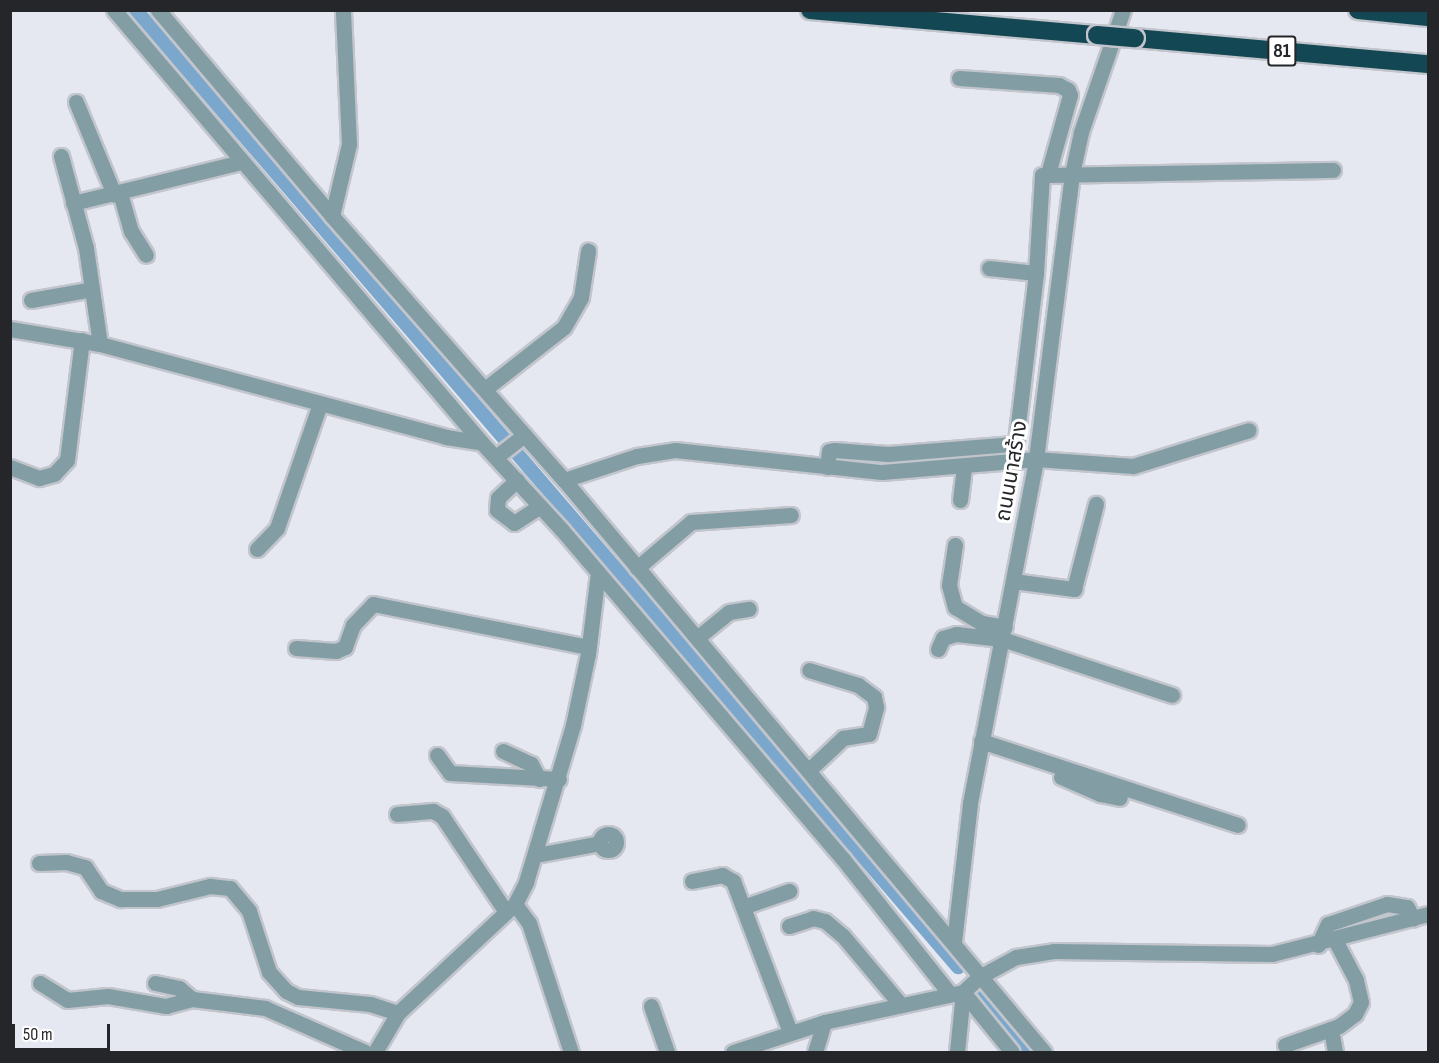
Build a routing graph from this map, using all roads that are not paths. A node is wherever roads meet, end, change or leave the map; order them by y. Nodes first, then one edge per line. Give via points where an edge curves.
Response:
1 (114, 10) edge
2 (158, 10) edge
3 (343, 10) edge
4 (810, 10) edge
5 (1123, 10) edge
6 (1359, 10) edge
7 (1428, 17) edge
8 (1428, 64) edge
9 (959, 78) dead end
10 (76, 102) dead end
11 (61, 156) dead end
12 (241, 162) junction
13 (1333, 170) dead end
14 (1047, 174) junction
15 (1071, 174) junction
16 (117, 194) junction
17 (73, 203) junction
18 (332, 216) junction
19 (588, 251) dead end
20 (146, 255) dead end
21 (989, 268) dead end
22 (1036, 273) junction
23 (92, 289) junction
24 (31, 300) dead end
25 (10, 329) edge
26 (82, 340) junction
27 (100, 344) junction
28 (485, 389) junction
29 (320, 404) junction
30 (1249, 430) dead end
31 (521, 438) junction
32 (482, 443) junction
33 (500, 454) junction
34 (1036, 459) junction
35 (827, 466) junction
36 (10, 467) edge
37 (964, 467) junction
38 (517, 480) junction
39 (564, 480) junction
40 (960, 500) dead end
41 (1096, 504) dead end
42 (540, 506) junction
43 (791, 515) dead end
44 (955, 545) dead end
45 (257, 549) dead end
46 (637, 568) junction
47 (598, 573) junction
48 (1013, 581) junction
49 (749, 609) dead end
50 (1004, 633) junction
51 (697, 638) junction
52 (589, 647) junction
53 (296, 648) dead end
54 (938, 649) dead end
55 (809, 670) dead end
56 (1172, 695) dead end
57 (981, 741) junction
58 (503, 751) dead end
59 (437, 755) dead end
60 (1040, 760) junction
61 (809, 770) junction
62 (539, 778) junction
63 (559, 779) junction
64 (1120, 798) dead end
65 (397, 814) dead end
66 (1238, 825) dead end
67 (600, 843) dead end
68 (536, 855) junction
69 (39, 863) dead end
70 (692, 881) dead end
71 (789, 891) dead end
72 (743, 907) junction
73 (511, 908) junction
74 (1428, 915) edge
75 (1413, 919) junction
76 (789, 926) dead end
77 (1335, 940) junction
78 (954, 942) junction
79 (1318, 945) junction
80 (979, 977) junction
81 (40, 982) dead end
82 (155, 983) dead end
83 (957, 993) junction
84 (192, 999) junction
85 (901, 1005) junction
86 (651, 1006) dead end
87 (398, 1013) junction
88 (824, 1022) junction
89 (1331, 1029) junction
90 (790, 1032) junction
91 (1285, 1045) dead end
92 (365, 1053) edge
93 (375, 1053) edge
94 (571, 1053) edge
95 (667, 1053) edge
96 (733, 1053) edge
97 (815, 1053) edge
98 (957, 1053) edge
99 (1012, 1053) edge
100 (1044, 1053) edge
101 (1335, 1053) edge

1 - 12 street
2 - 18 street
3 - 18 street via 349,144
4 - 8 highway, 81, bridge
5 - 15 street, ถนนนาสร้าง via 1081,132
6 - 7 highway
9 - 14 street via 1059,85 1068,90 1071,94
10 - 16 street
11 - 17 street
12 - 16 street
12 - 32 street
13 - 15 street
14 - 15 street
14 - 22 street via 1040,178
15 - 34 street, ถนนนาสร้าง
16 - 17 street
16 - 20 street via 131,231
17 - 23 street
18 - 28 street
19 - 28 street via 581,297 564,327
21 - 22 street
22 - 35 street via 1016,441 888,454 830,450
23 - 24 street
23 - 27 street
25 - 26 street
26 - 27 street
26 - 36 street via 67,460 54,474 39,478
27 - 29 street
28 - 31 street
29 - 32 street
29 - 45 street via 276,528
30 - 34 street via 1133,465
31 - 33 street
31 - 39 street
32 - 33 street
33 - 38 street
34 - 37 street
34 - 48 street, ถนนนาสร้าง
35 - 37 street via 882,472
35 - 39 street via 675,450 637,456
37 - 40 street
38 - 42 street
38 - 42 street via 498,498 497,510 509,521 520,522
39 - 46 street
41 - 48 street via 1074,589
42 - 47 street
43 - 46 street via 691,522
44 - 50 street via 949,585 955,607
46 - 51 street
47 - 52 street
47 - 83 street
48 - 50 street, ถนนนาสร้าง
49 - 51 street via 729,612
50 - 54 street via 956,634 943,638
50 - 56 street
50 - 57 street, ถนนนาสร้าง
51 - 61 street
52 - 53 street via 373,604 353,625 345,647 336,651
52 - 63 street
55 - 61 street via 858,685 874,697 876,707 869,734 843,738
57 - 60 street
57 - 78 street, ถนนนาสร้าง
58 - 62 street via 531,764
59 - 62 street via 450,773
60 - 64 street via 1056,775 1090,791
60 - 66 street
61 - 78 street
62 - 63 street
63 - 68 street
65 - 73 street via 433,811 442,816
67 - 68 street
68 - 73 street
69 - 87 street via 66,862 85,867 101,891 120,899 157,899 210,886 230,888 249,911 269,972 286,991 298,997 370,1004
70 - 72 street via 729,875
71 - 72 street
72 - 90 street
73 - 87 street
73 - 94 street via 529,923
74 - 75 street
75 - 77 street
75 - 79 street via 1407,907 1387,904 1329,924
76 - 85 street via 813,918 825,921 843,936
77 - 79 street
77 - 89 street via 1356,980 1361,1002 1354,1014
78 - 80 street
79 - 80 street via 1272,954 1034,953 1016,957
80 - 83 street
80 - 100 street
81 - 84 street via 67,1000 108,996 166,1006
82 - 84 street via 179,988
83 - 85 street
83 - 98 street
83 - 99 street
84 - 92 street via 265,1008
85 - 88 street
86 - 95 street
87 - 93 street
88 - 90 street
88 - 97 street
89 - 91 street
89 - 101 street
90 - 96 street

